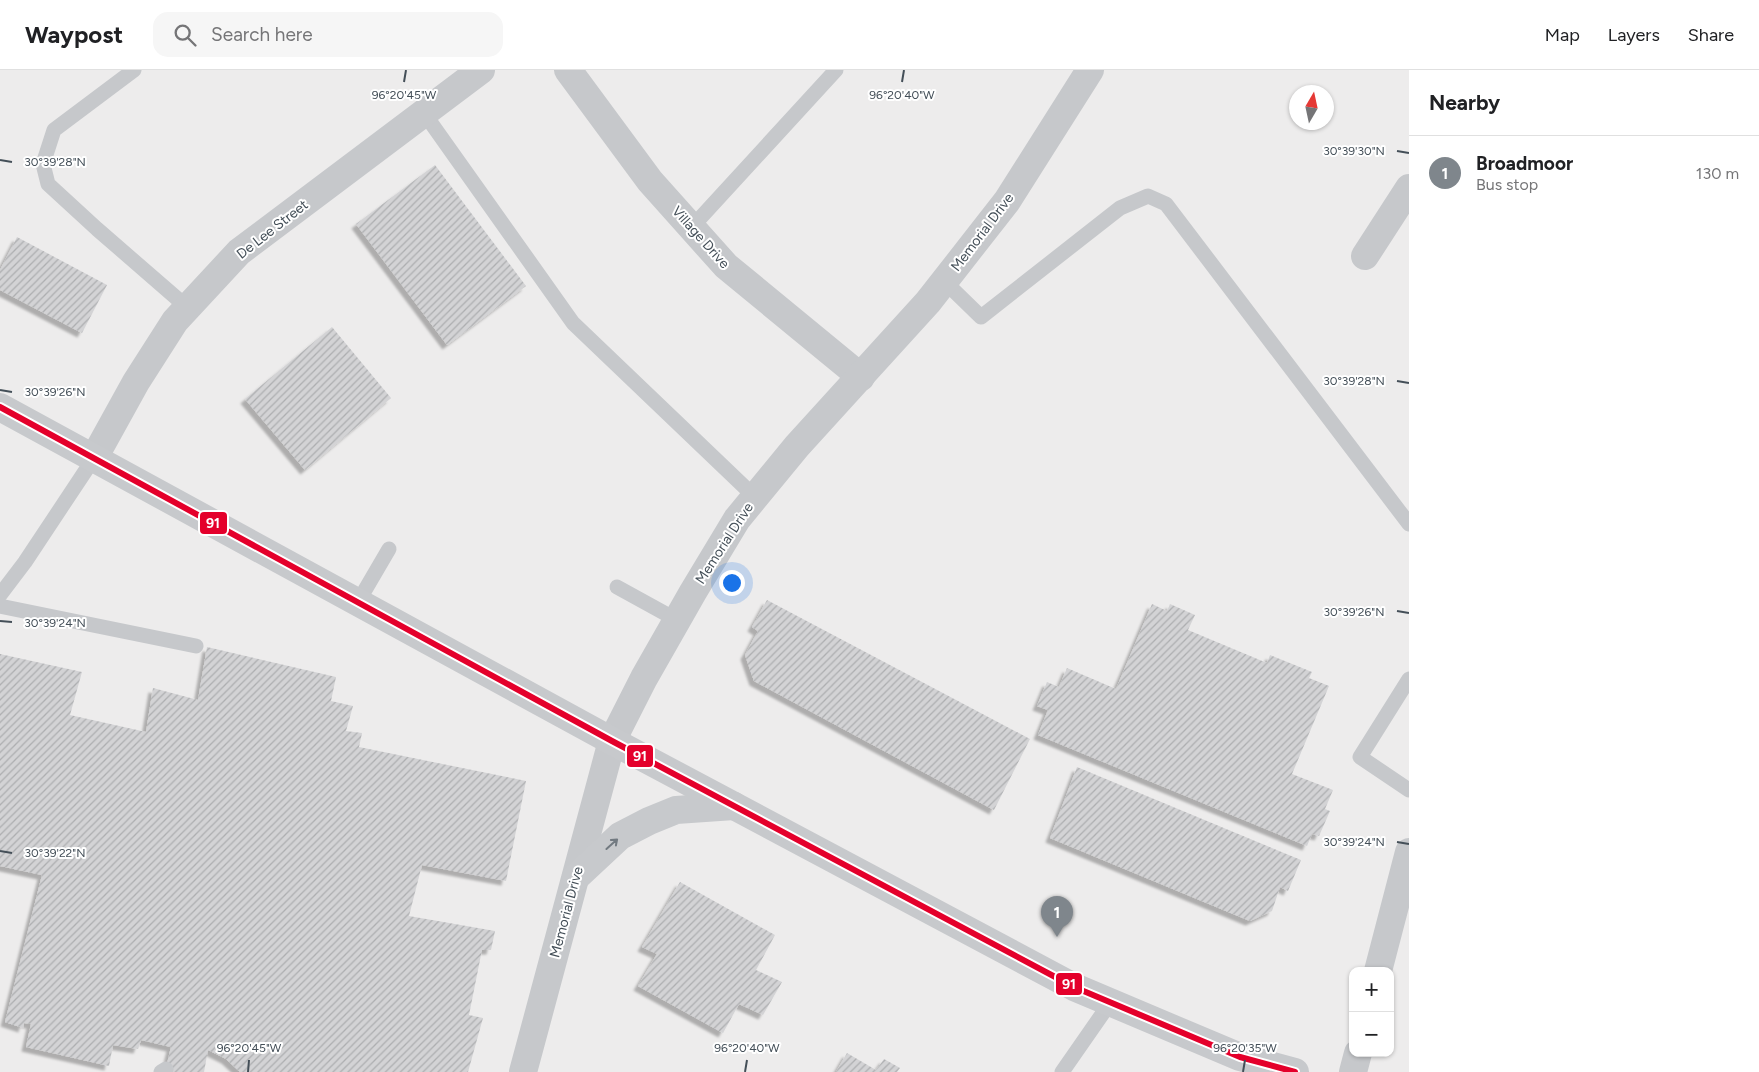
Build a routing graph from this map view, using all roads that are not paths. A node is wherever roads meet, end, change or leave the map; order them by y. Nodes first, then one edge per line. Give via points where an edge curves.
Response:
1 (134, 70) edge
2 (481, 70) edge
3 (568, 70) edge
4 (836, 70) edge
5 (1090, 70) edge
6 (424, 113) junction
7 (1409, 188) edge
8 (692, 227) junction
9 (1365, 256) dead end
10 (944, 281) junction
11 (188, 308) junction
12 (861, 376) junction
13 (0, 407) edge
14 (94, 458) junction
15 (755, 496) junction
16 (1409, 524) edge
17 (389, 549) dead end
18 (617, 588) dead end
19 (0, 595) edge
20 (358, 602) junction
21 (0, 606) edge
22 (677, 620) junction
23 (196, 646) dead end
24 (1409, 679) edge
25 (612, 741) junction
26 (1409, 790) edge
27 (734, 806) junction
28 (1409, 852) edge
29 (576, 877) junction
30 (1379, 967) edge
31 (1110, 1003) junction
32 (1357, 1057) edge
33 (524, 1072) edge
34 (1062, 1072) edge
35 (1295, 1072) edge
36 (1353, 1072) edge

1 - 11 lane via 54,130 43,164 48,184
2 - 6 street, De Lee Street
3 - 8 street, Village Drive via 650,181
4 - 8 lane
5 - 10 street, Memorial Drive via 1007,201
6 - 11 street, De Lee Street via 240,252
6 - 15 lane via 574,323
7 - 9 street
8 - 12 street, Village Drive via 726,266
10 - 12 street, Memorial Drive
10 - 16 lane via 981,317 1120,208 1148,196 1166,204
11 - 14 street, De Lee Street via 136,382
12 - 15 street, Memorial Drive
13 - 14 main road
14 - 19 lane
14 - 20 main road
15 - 22 street, Memorial Drive via 737,518
17 - 20 lane
18 - 22 lane
20 - 25 main road
21 - 23 lane
22 - 25 street, Memorial Drive
24 - 26 lane via 1360,757
25 - 27 main road
25 - 29 street, Memorial Drive
29 -> 27 main road via 620,836 649,821 676,810
27 - 31 main road via 1074,988
28 - 30 street
29 - 33 street, Memorial Drive
31 - 34 lane
31 - 35 main road via 1240,1057
32 - 36 street

